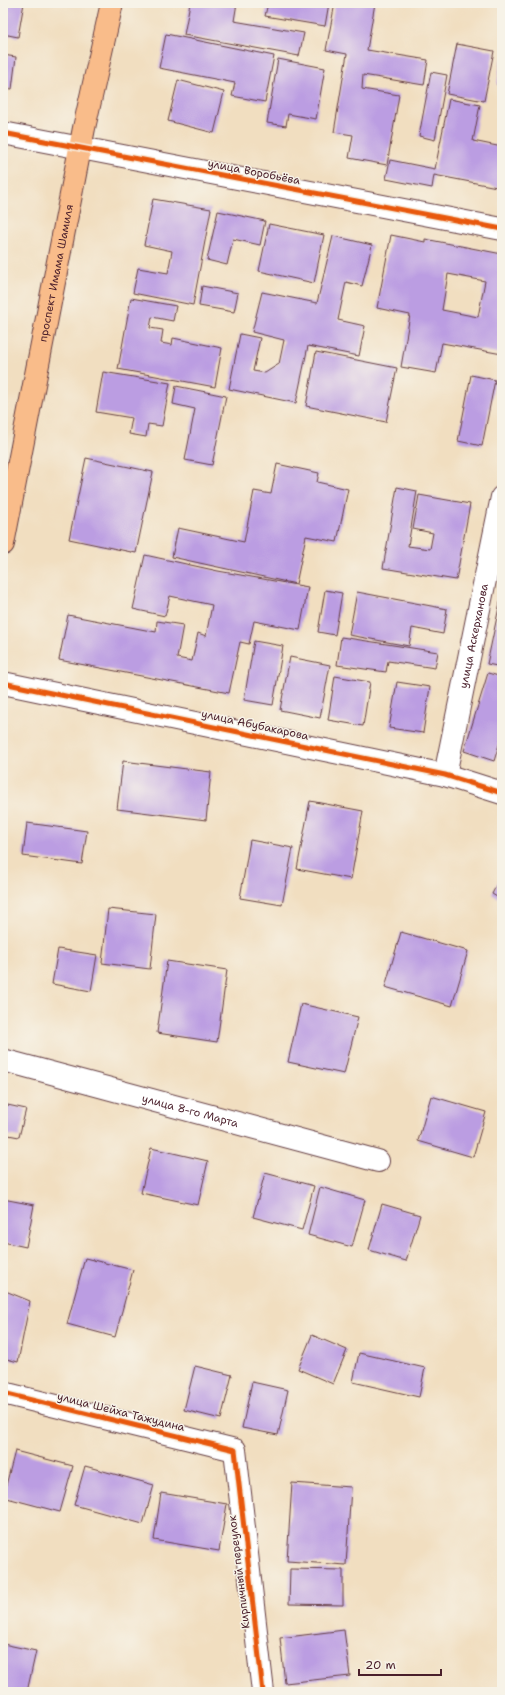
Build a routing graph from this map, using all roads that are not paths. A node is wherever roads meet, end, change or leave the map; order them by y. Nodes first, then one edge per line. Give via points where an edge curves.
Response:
1 (112, 3) edge
2 (3, 133) edge
3 (81, 148) junction
4 (502, 229) edge
5 (502, 497) edge
6 (3, 544) edge
7 (3, 683) edge
8 (445, 775) junction
9 (502, 793) edge
10 (3, 1060) edge
11 (378, 1161) dead end
12 (3, 1393) edge
13 (235, 1450) joint
14 (263, 1692) edge

1 - 3 main road, проспект Имама Шамиля
2 - 3 street, улица Воробьёва
3 - 4 street, улица Воробьёва
3 - 6 main road, проспект Имама Шамиля
5 - 8 street, улица Аскерханова
7 - 8 street, улица Абубакарова
8 - 9 street, улица Абубакарова
10 - 11 street, улица 8-го Марта
12 - 13 street, улица Шейха Тажудина
13 - 14 street, Кирпичный переулок

